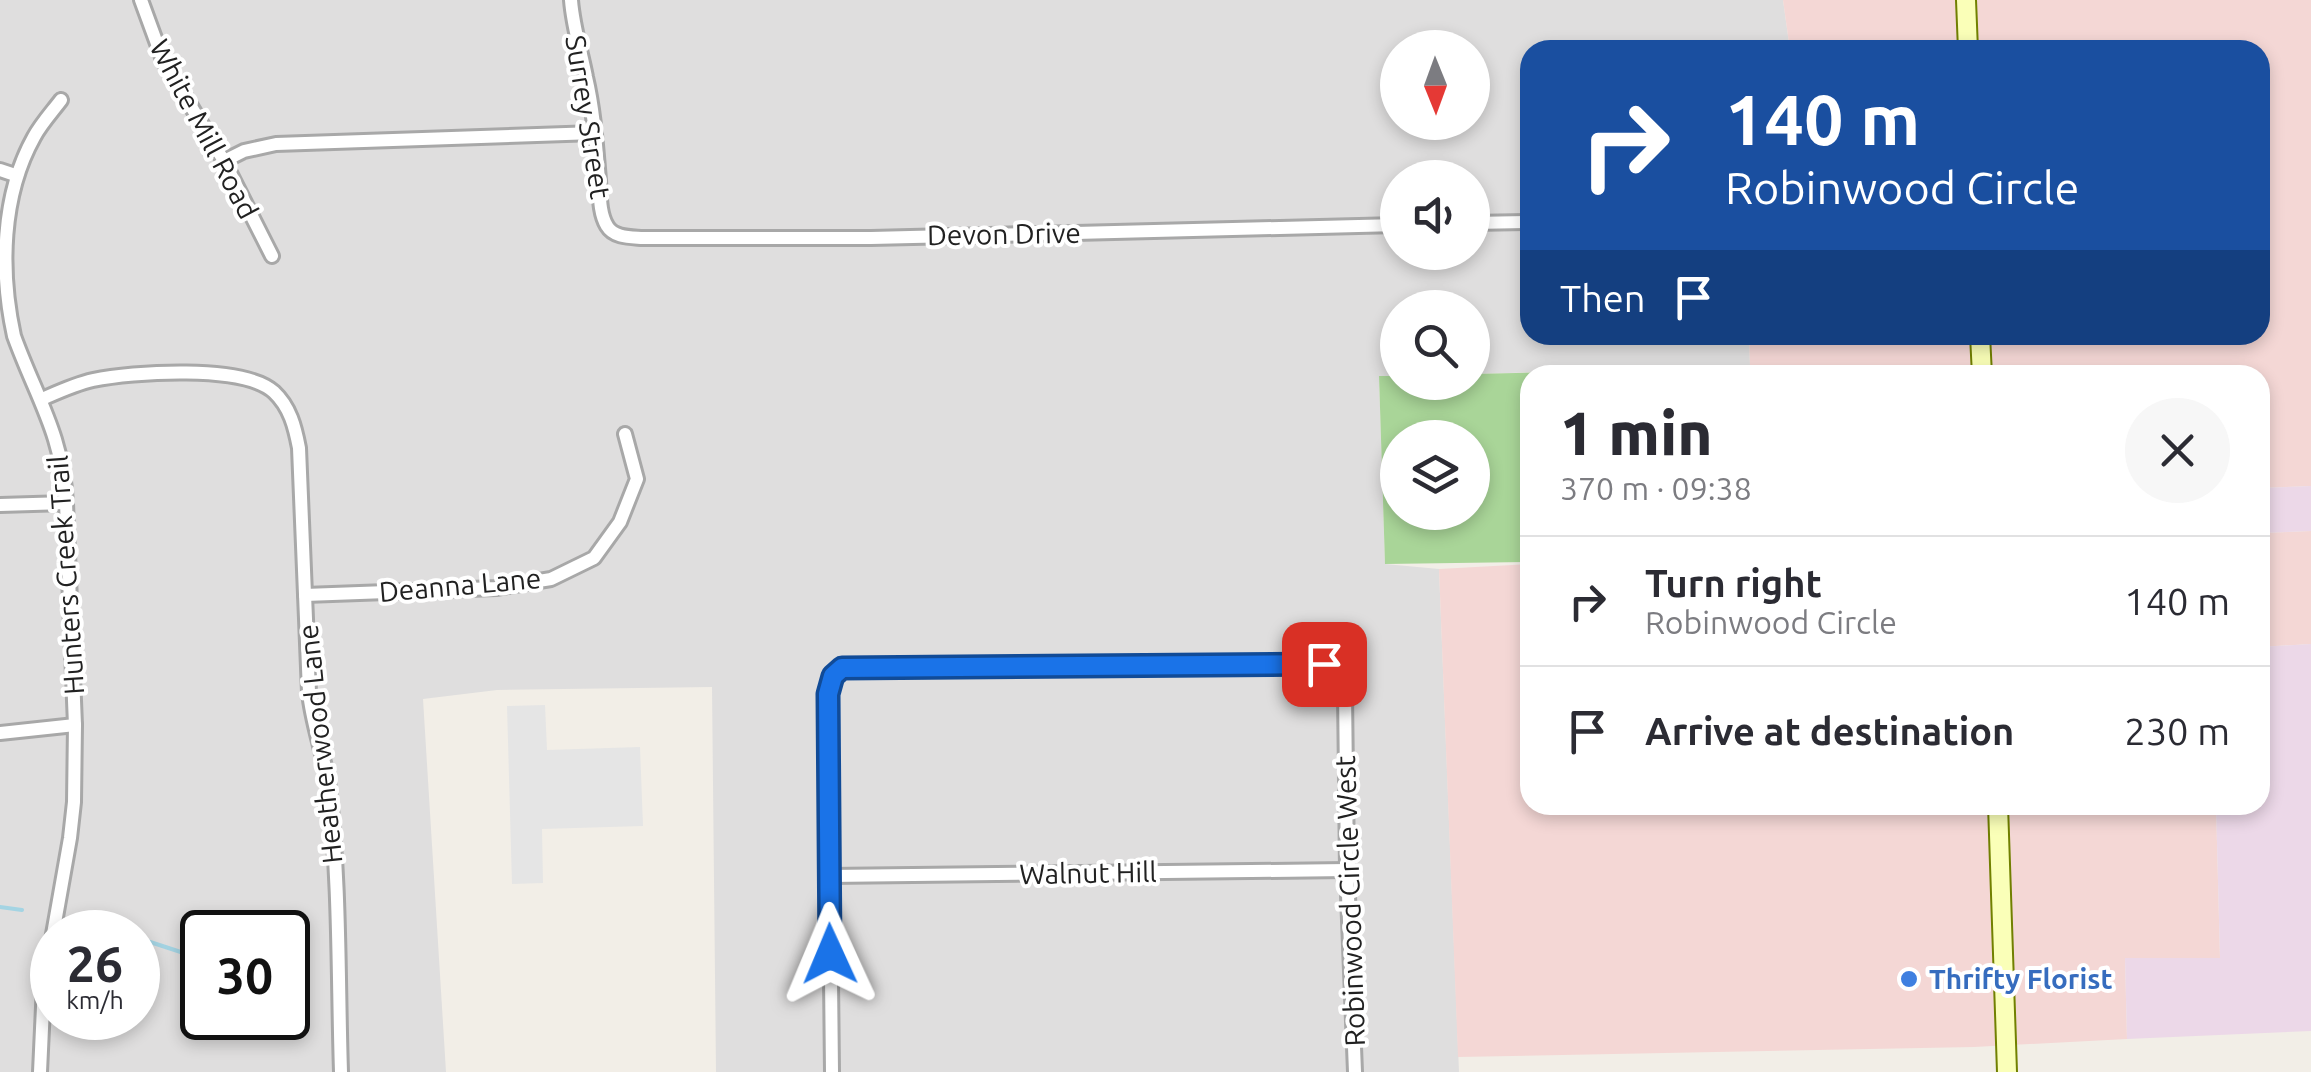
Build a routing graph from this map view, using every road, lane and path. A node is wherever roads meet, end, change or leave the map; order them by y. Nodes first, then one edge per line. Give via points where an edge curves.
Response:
1 (141, 0) edge
2 (571, 0) edge
3 (1966, 0) edge
4 (1968, 40) edge
5 (61, 100) dead end
6 (595, 133) junction
7 (224, 161) junction
8 (0, 170) edge
9 (16, 175) junction
10 (1520, 222) edge
11 (1490, 223) edge
12 (1380, 225) edge
13 (611, 232) joint
14 (272, 256) dead end
15 (42, 399) junction
16 (625, 434) dead end
17 (66, 502) junction
18 (0, 505) edge
19 (305, 595) junction
20 (75, 725) junction
21 (0, 732) edge
22 (1998, 815) edge
23 (1346, 870) junction
24 (829, 876) junction
25 (40, 1072) edge
26 (342, 1072) edge
27 (832, 1072) edge
28 (1355, 1072) edge
29 (2007, 1072) edge

1 - 7 street, White Mill Road via 172,77
2 - 6 street, Surrey Street
3 - 4 main road
5 - 9 street, Hunters Creek Trail
6 - 7 street via 276,144
6 - 13 street, Surrey Street via 600,201
7 - 14 street, White Mill Road
8 - 9 street
9 - 15 street, Hunters Creek Trail via 2,245 4,289 14,334
10 - 11 street
12 - 13 street, Devon Drive via 753,239
15 - 17 street, Hunters Creek Trail via 62,458
15 - 19 street, Heatherwood Lane via 110,377 220,373 250,378 274,392 296,430
16 - 19 street, Deanna Lane via 637,479 620,522 594,558 551,579 496,588
17 - 18 street
17 - 20 street, Hunters Creek Trail
19 - 26 street, Heatherwood Lane via 311,713 332,819
20 - 21 street
20 - 25 street, Hunters Creek Trail via 74,802 44,985
22 - 29 main road
23 - 24 street, Walnut Hill
23 - 24 street, Robinwood Circle West via 1345,691 1332,665 850,667 833,676 828,694
23 - 28 street, Robinwood Circle West
24 - 27 street

